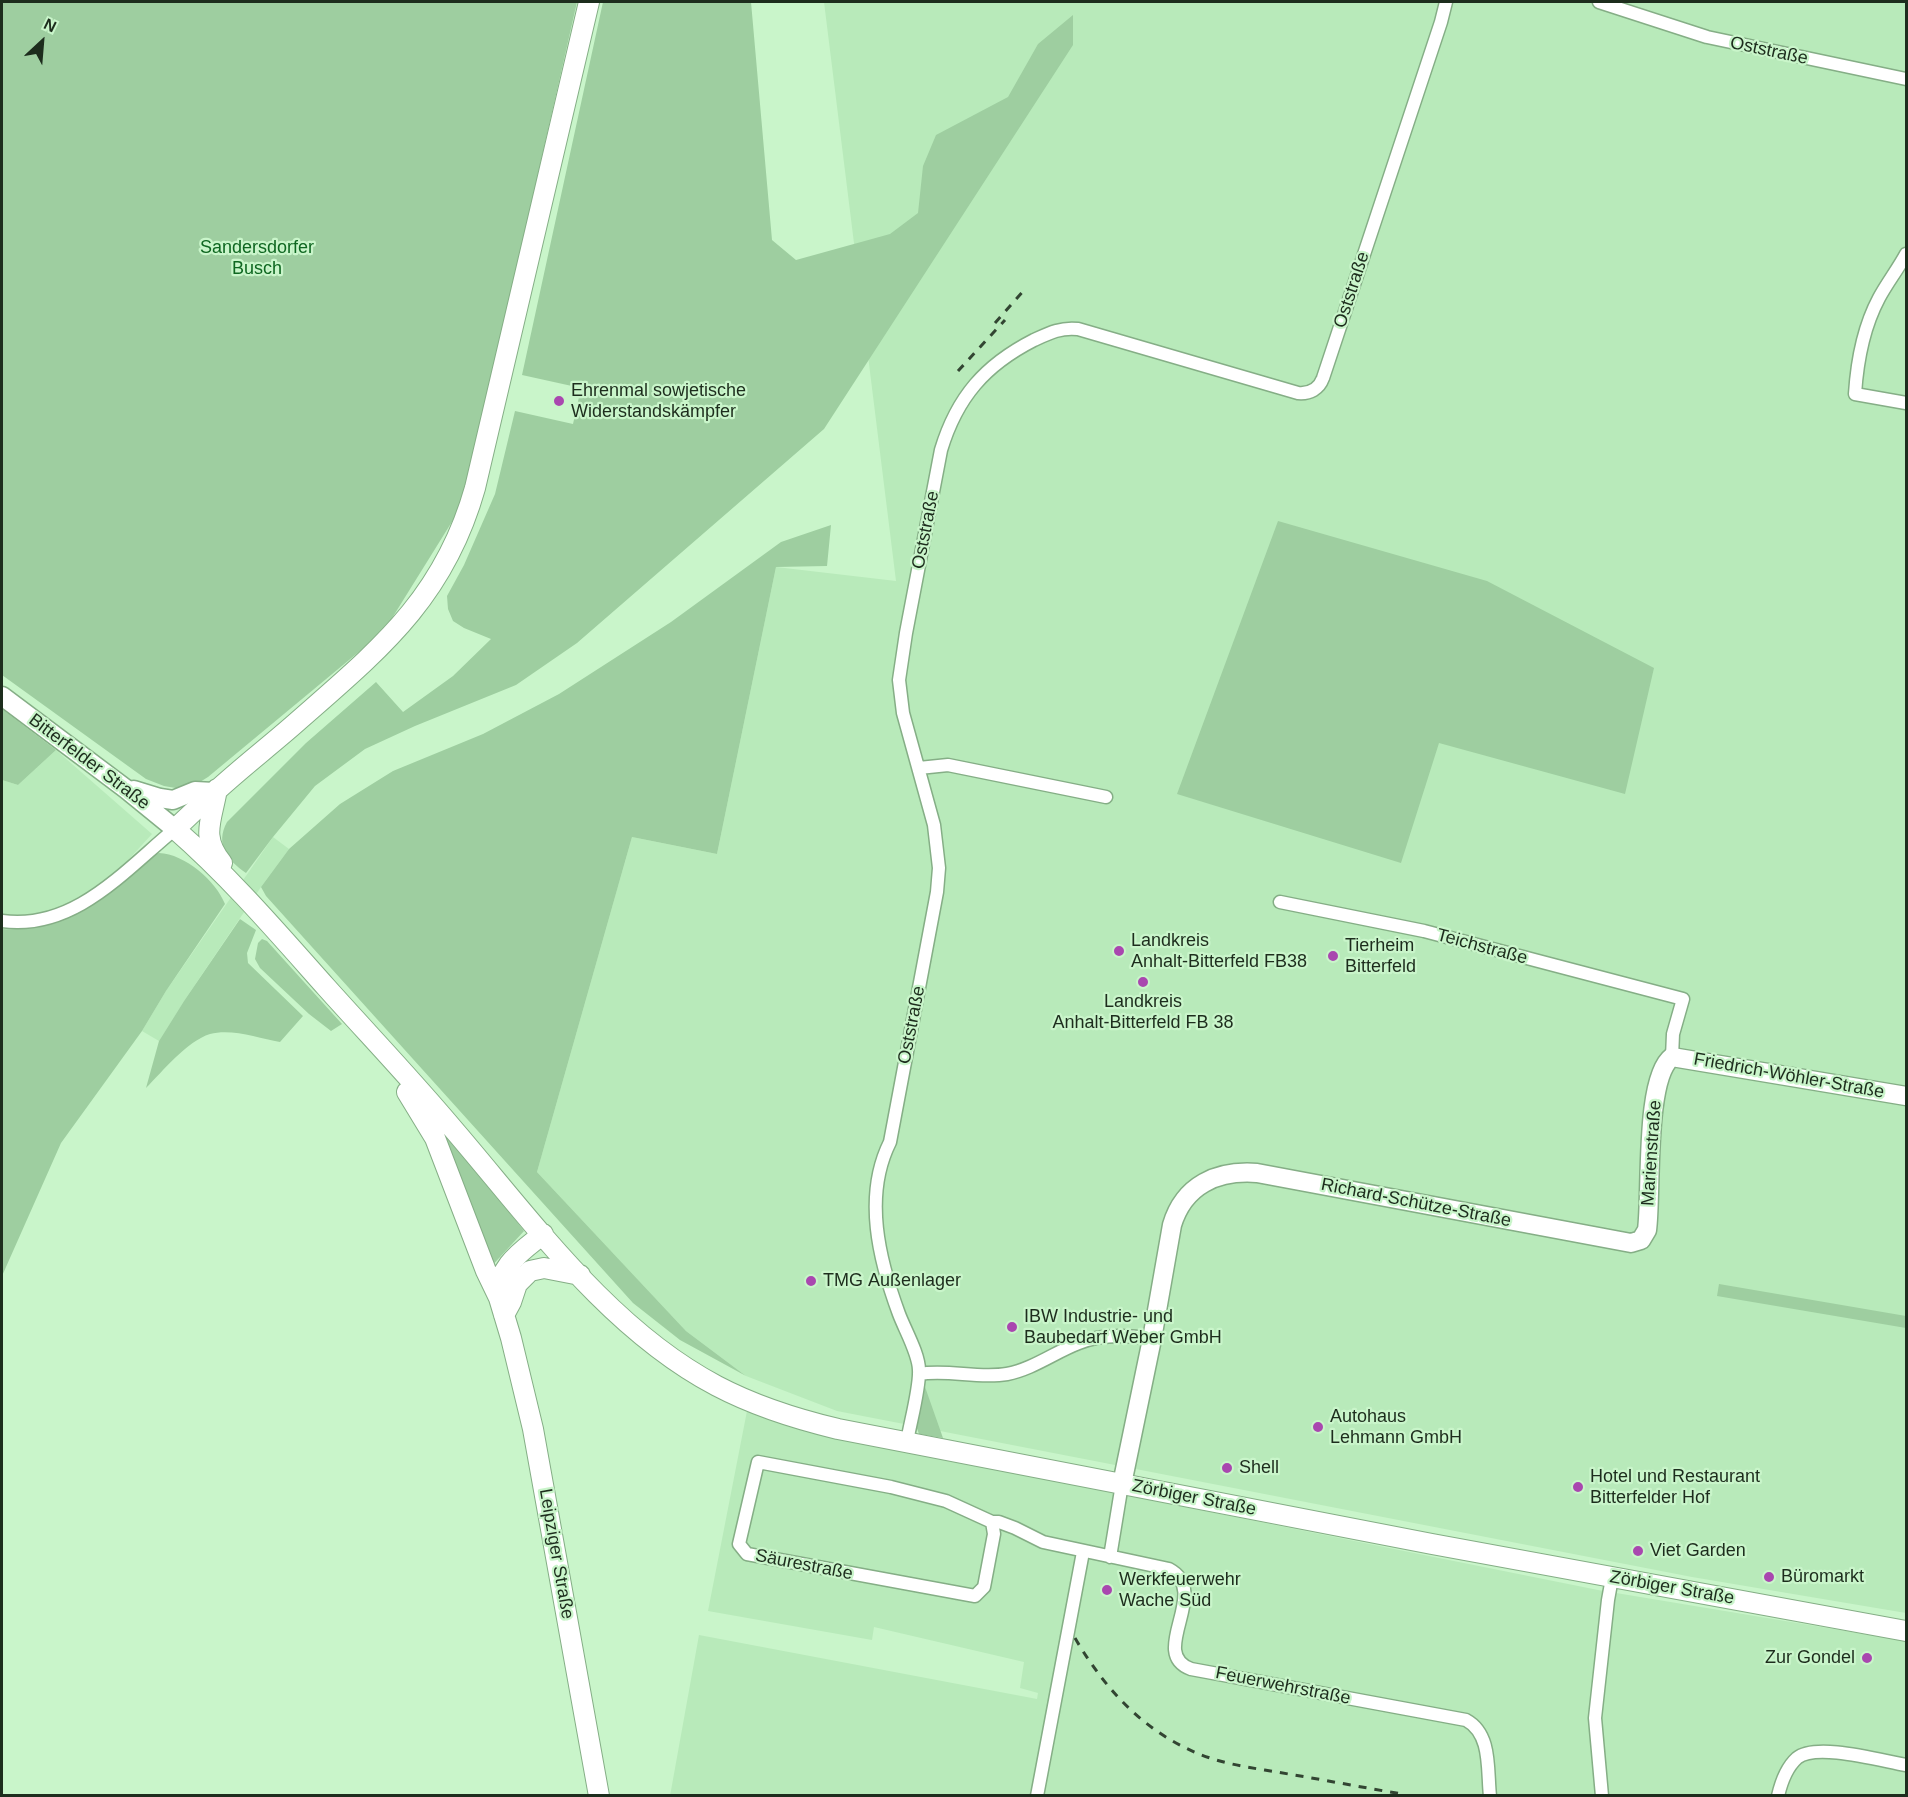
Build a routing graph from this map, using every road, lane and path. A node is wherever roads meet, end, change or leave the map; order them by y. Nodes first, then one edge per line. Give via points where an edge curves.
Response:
1 (590, 2) edge
2 (1446, 2) edge
3 (1599, 2) edge
4 (1906, 79) edge
5 (1906, 254) edge
6 (1906, 403) edge
7 (2, 696) edge
8 (919, 768) junction
9 (126, 789) junction
10 (216, 791) junction
11 (1106, 796) dead end
12 (175, 829) junction
13 (227, 880) junction
14 (1280, 902) dead end
15 (2, 921) edge
16 (1683, 999) joint
17 (379, 1047) junction
18 (1672, 1058) junction
19 (1906, 1096) edge
20 (543, 1234) junction
21 (1641, 1240) joint
22 (580, 1275) junction
23 (502, 1306) junction
24 (1152, 1339) junction
25 (919, 1374) junction
26 (907, 1442) junction
27 (1122, 1484) junction
28 (992, 1522) junction
29 (1083, 1552) junction
30 (1110, 1557) junction
31 (1612, 1578) junction
32 (1906, 1631) edge
33 (1906, 1765) edge
34 (599, 1796) edge
35 (1037, 1796) edge
36 (1490, 1796) edge
37 (1602, 1796) edge
38 (1778, 1796) edge

1 - 10 main road via 480,467 457,540 424,597 388,640
2 - 8 street, Oststraße via 1318,387 1298,393 1066,328 1001,359 960,406 941,450 901,665 900,697
3 - 4 street, Oststraße via 1707,37
5 - 6 street via 1873,312 1855,394
7 - 9 street, Bitterfelder Straße
8 - 11 street via 948,765
8 - 25 street, Oststraße via 938,846 937,892 890,1142 880,1164 875,1200 887,1280
9 - 10 street via 173,800 195,791
9 - 12 street, Bitterfelder Straße
10 - 12 main road
10 - 13 main road via 208,826 209,844 222,863
12 - 13 main road, Zörbiger Straße
12 - 15 street via 98,894 72,909 38,920
13 - 17 main road, Zörbiger Straße
14 - 16 street, Teichstraße via 1424,932
16 - 18 street, Marienstraße via 1673,1034
17 - 20 main road, Zörbiger Straße
17 - 23 main road via 388,1069 419,1109 435,1138
18 - 19 street, Friedrich-Wöhler-Straße
18 - 21 street, Marienstraße via 1663,1068 1654,1102 1648,1221
20 - 22 main road, Zörbiger Straße
20 - 23 main road via 504,1268 499,1283
21 - 24 street, Richard-Schütze-Straße via 1622,1242 1257,1173 1224,1174 1193,1189 1180,1205 1172,1225
22 - 23 main road via 544,1268 530,1271 517,1284 511,1302
22 - 26 main road, Zörbiger Straße via 636,1330 716,1385 801,1420
23 - 34 main road, Leipziger Straße via 533,1429
24 - 25 street via 1127,1336 1091,1340 1010,1374
24 - 27 street
25 - 26 street, Oststraße
26 - 27 main road, Zörbiger Straße
27 - 30 street
27 - 31 main road, Zörbiger Straße
28 - 28 street, Säurestraße via 946,1501 758,1462 739,1544 747,1554 975,1596 984,1587 994,1534
28 - 29 street, Säurestraße via 1042,1542
29 - 30 street, Säurestraße
29 - 35 street
30 - 36 street, Feuerwehrstraße via 1169,1569 1182,1581 1185,1595 1174,1648 1186,1668 1466,1720 1483,1738
31 - 32 main road, Zörbiger Straße
31 - 37 street via 1595,1718
33 - 38 street via 1815,1751 1797,1757

